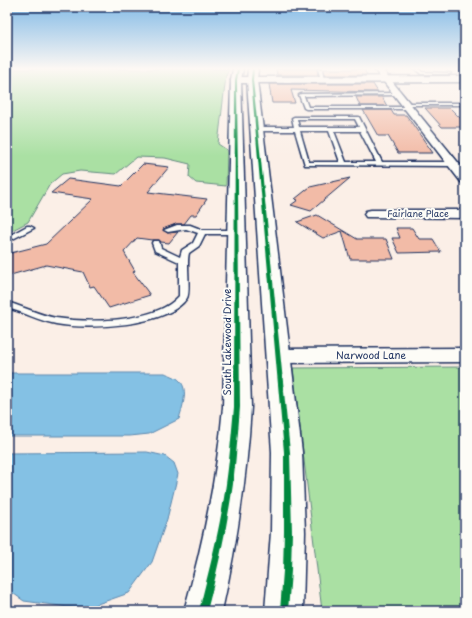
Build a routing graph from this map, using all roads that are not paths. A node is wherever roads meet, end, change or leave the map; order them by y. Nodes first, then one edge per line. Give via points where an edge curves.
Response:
1 (244, 98) edge
2 (250, 98) edge
3 (302, 98) edge
4 (401, 98) edge
5 (304, 102) junction
6 (311, 102) dead end
7 (379, 102) dead end
8 (465, 104) edge
9 (407, 106) junction
10 (384, 108) junction
11 (257, 129) junction
12 (297, 129) junction
13 (331, 129) junction
14 (362, 129) junction
15 (344, 164) junction
16 (380, 164) junction
17 (454, 164) junction
18 (465, 178) edge
19 (371, 214) dead end
20 (465, 214) edge
21 (30, 228) dead end
22 (168, 230) dead end
23 (202, 232) junction
24 (236, 232) junction
25 (7, 240) edge
26 (156, 243) dead end
27 (183, 261) junction
28 (7, 305) edge
29 (465, 355) edge
30 (277, 356) junction
31 (203, 611) edge
32 (284, 611) edge

1 - 24 main road, South Lakewood Drive
2 - 11 main road
3 - 5 lane
4 - 9 street
5 - 6 lane
5 - 10 lane via 306,108
7 - 10 lane
8 - 9 lane
9 - 10 lane
9 - 17 street
11 - 12 lane
11 - 30 main road
12 - 13 lane
12 - 14 lane via 294,118 357,118
12 - 15 lane via 307,164
13 - 14 lane
13 - 15 lane
14 - 16 lane
15 - 16 lane
16 - 17 lane
17 - 18 street
19 - 20 street, Fairlane Place
21 - 25 lane
22 - 23 lane via 185,226
23 - 24 lane
23 - 27 lane via 196,244 185,252
24 - 31 main road, South Lakewood Drive via 235,451 228,502
26 - 27 lane via 158,249
27 - 28 lane via 184,296 177,305 143,319 95,323 58,321 38,317
29 - 30 street, Narwood Lane
30 - 32 main road via 289,508

